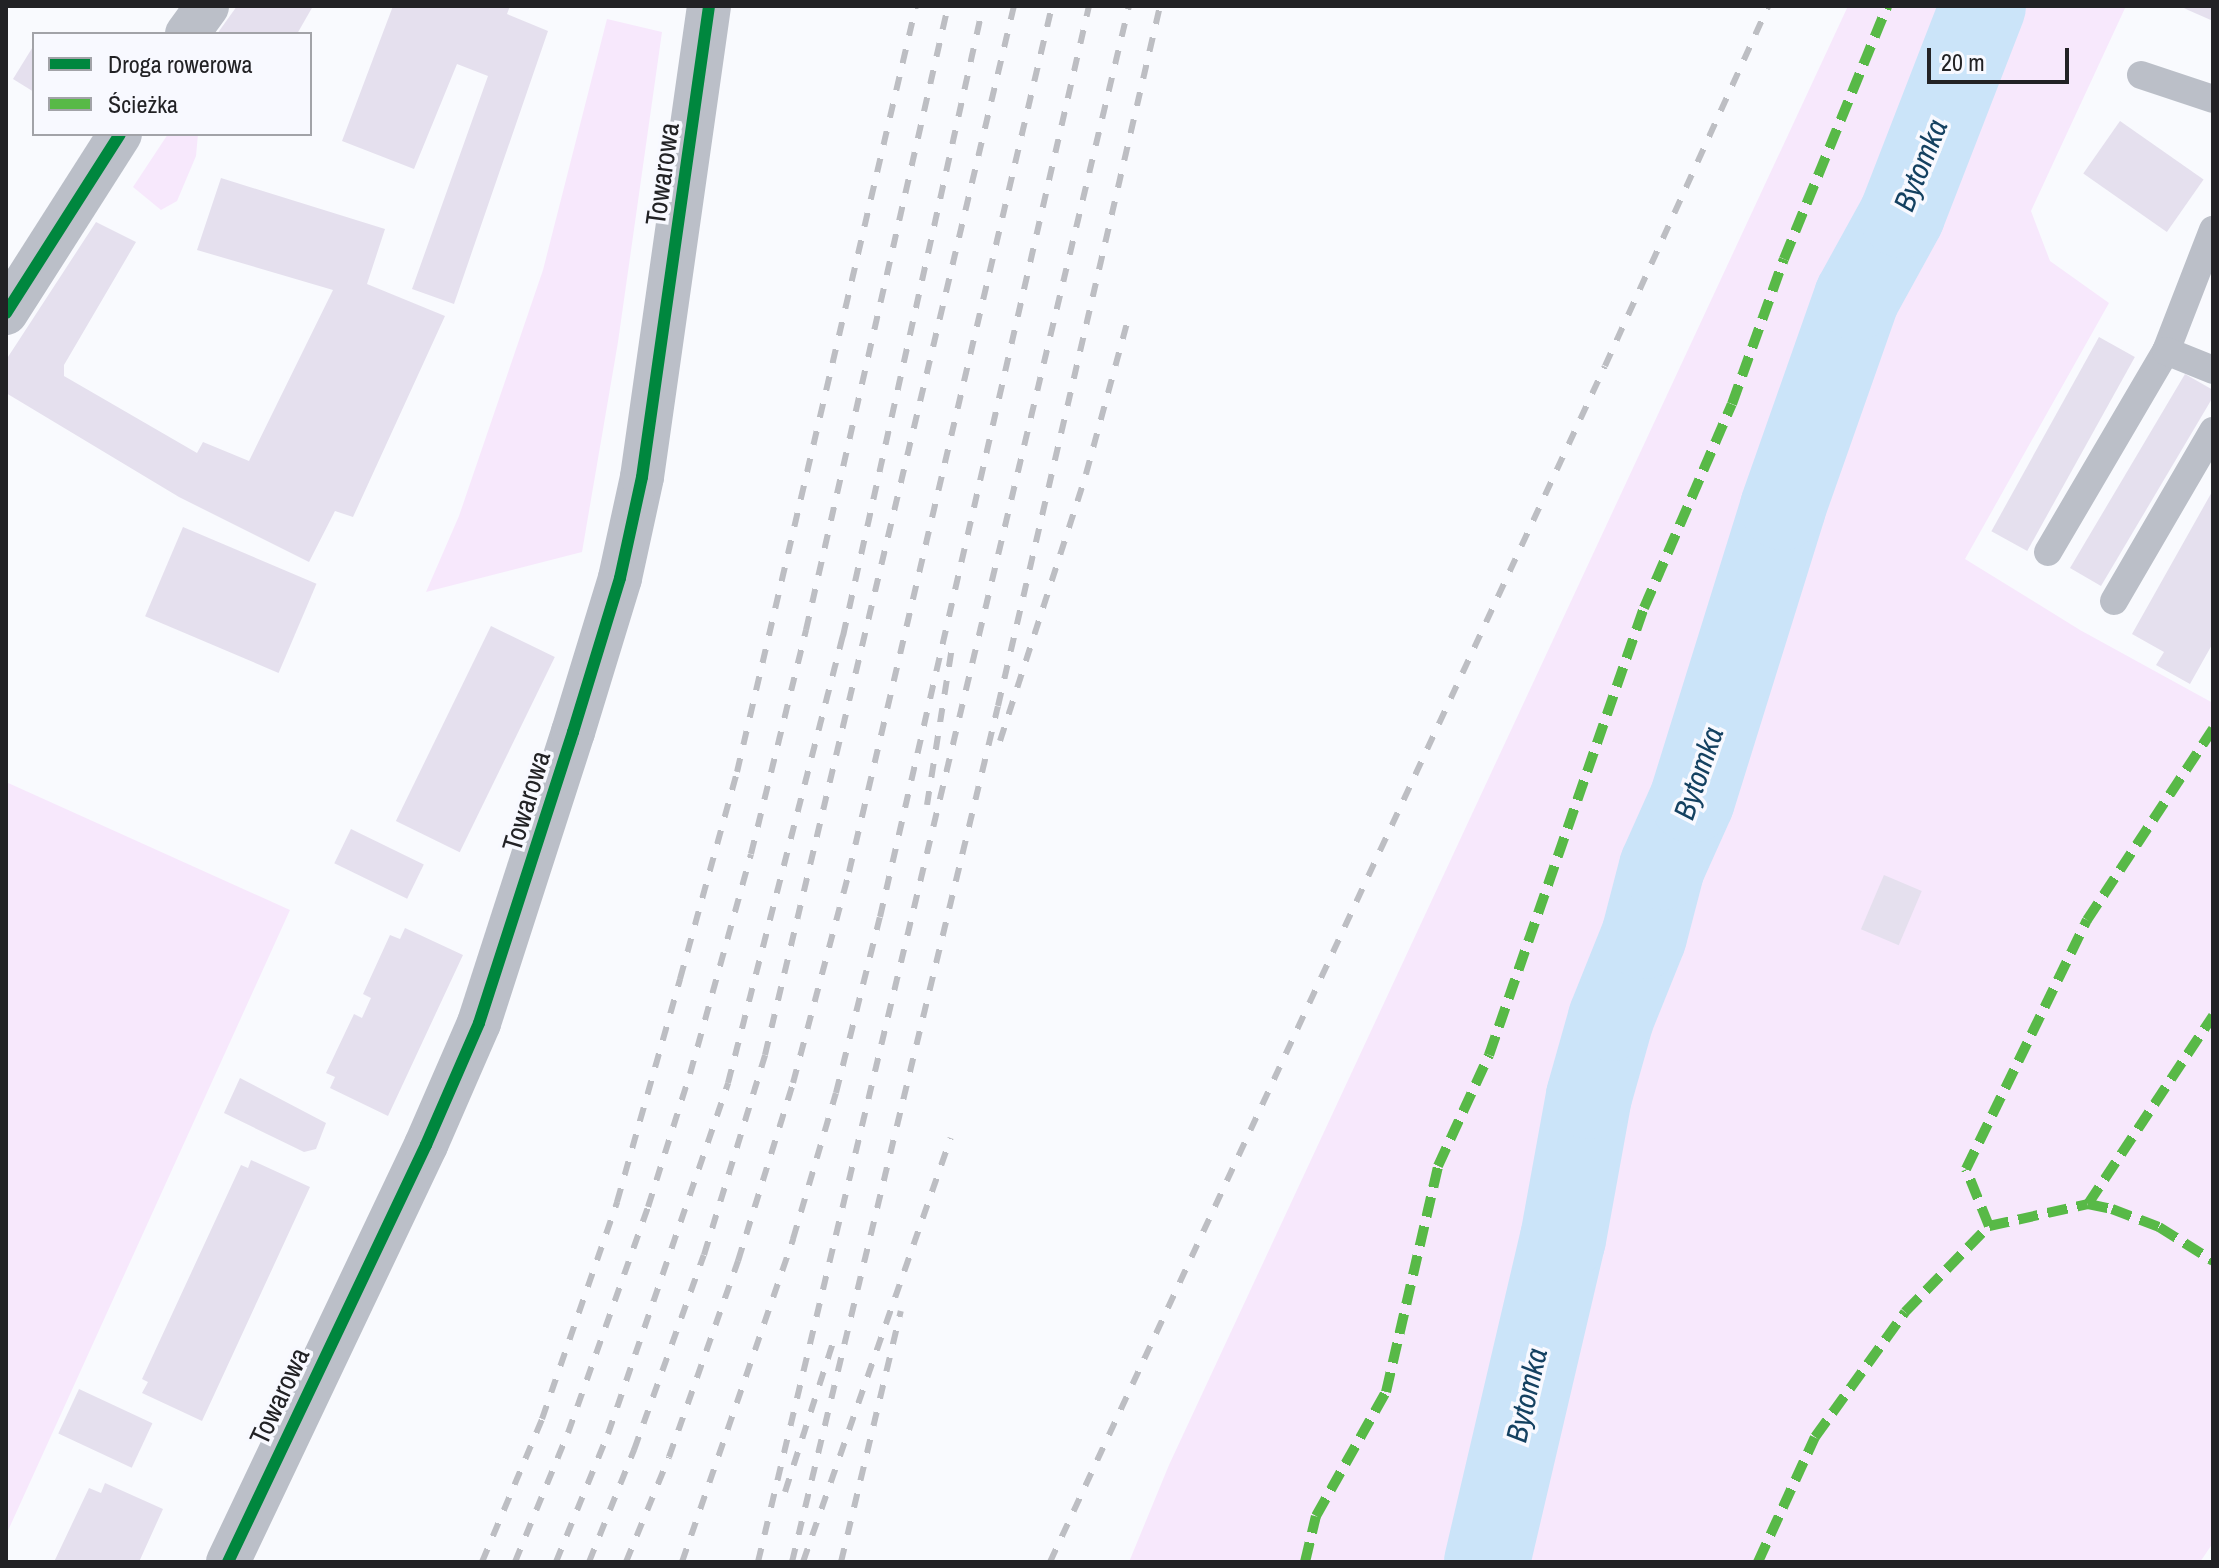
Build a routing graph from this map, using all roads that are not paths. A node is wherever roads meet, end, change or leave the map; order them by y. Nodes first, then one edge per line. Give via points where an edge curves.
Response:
1 (207, 6) edge
2 (709, 6) edge
3 (188, 32) edge
4 (2141, 75) dead end
5 (2213, 99) edge
6 (119, 136) edge
7 (2213, 230) edge
8 (6, 313) edge
9 (2166, 351) junction
10 (2213, 370) edge
11 (2213, 431) edge
12 (2048, 552) dead end
13 (2114, 601) dead end
14 (228, 1562) edge

1 - 3 street
2 - 14 street, Towarowa via 642,477 620,578 573,732 479,1023
4 - 5 lane
6 - 8 street
7 - 9 lane
9 - 10 lane
9 - 12 lane
11 - 13 lane

